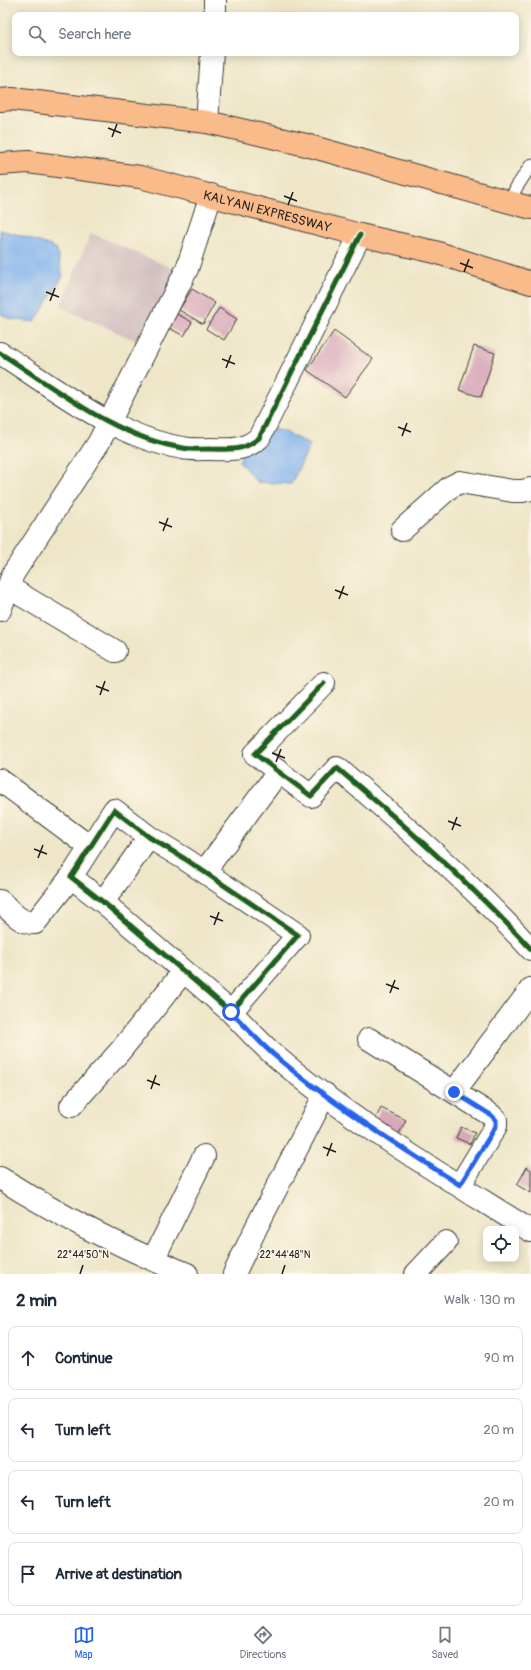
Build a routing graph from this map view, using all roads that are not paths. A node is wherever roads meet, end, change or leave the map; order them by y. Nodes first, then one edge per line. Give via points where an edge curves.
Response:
1 (215, 0) edge
2 (215, 12) edge
3 (212, 56) edge
4 (0, 100) edge
5 (207, 122) junction
6 (0, 164) edge
7 (531, 165) edge
8 (211, 195) junction
9 (510, 202) junction
10 (531, 208) edge
11 (360, 235) junction
12 (531, 283) edge
13 (0, 353) edge
14 (109, 423) junction
15 (531, 489) edge
16 (402, 530) dead end
17 (8, 587) junction
18 (0, 610) edge
19 (115, 651) dead end
20 (324, 683) dead end
21 (279, 771) junction
22 (0, 780) edge
23 (149, 837) junction
24 (90, 847) junction
25 (204, 872) junction
26 (71, 877) junction
27 (0, 901) edge
28 (103, 902) junction
29 (531, 949) edge
30 (183, 972) junction
31 (531, 989) edge
32 (231, 1012) junction
33 (369, 1040) dead end
34 (454, 1092) junction
35 (325, 1094) junction
36 (71, 1106) dead end
37 (204, 1156) dead end
38 (0, 1178) edge
39 (460, 1185) junction
40 (531, 1231) edge
41 (446, 1242) dead end
42 (153, 1260) junction
43 (187, 1274) edge
44 (234, 1274) edge
45 (416, 1274) edge

1 - 2 street
3 - 5 street
4 - 5 highway via 12,99
5 - 9 highway via 306,145
6 - 8 highway, KALYANI EXPRESSWAY via 28,162 140,177
7 - 9 lane
8 - 11 highway, KALYANI EXPRESSWAY
8 - 14 street via 187,270
9 - 10 highway
11 - 12 highway, KALYANI EXPRESSWAY via 435,252
11 - 14 street via 270,417 259,438 252,444 239,450 183,448 159,443
13 - 14 street
14 - 17 street via 13,574
15 - 16 street via 513,491 460,482 450,487
17 - 18 street
17 - 19 street
20 - 21 street via 255,754
21 - 25 street
21 - 29 street via 311,796 337,768 490,904
22 - 24 street
23 - 24 street via 114,810
23 - 25 street
23 - 28 street
24 - 26 street
25 - 32 street via 298,935
26 - 27 street via 35,923 27,924
26 - 28 street
28 - 30 street
30 - 32 street
30 - 36 street
31 - 34 street
32 - 35 street via 274,1054
33 - 34 street
34 - 39 street via 496,1120 496,1126
35 - 39 street
35 - 44 street
37 - 42 street
38 - 42 street
39 - 40 street
41 - 45 street
42 - 43 street

